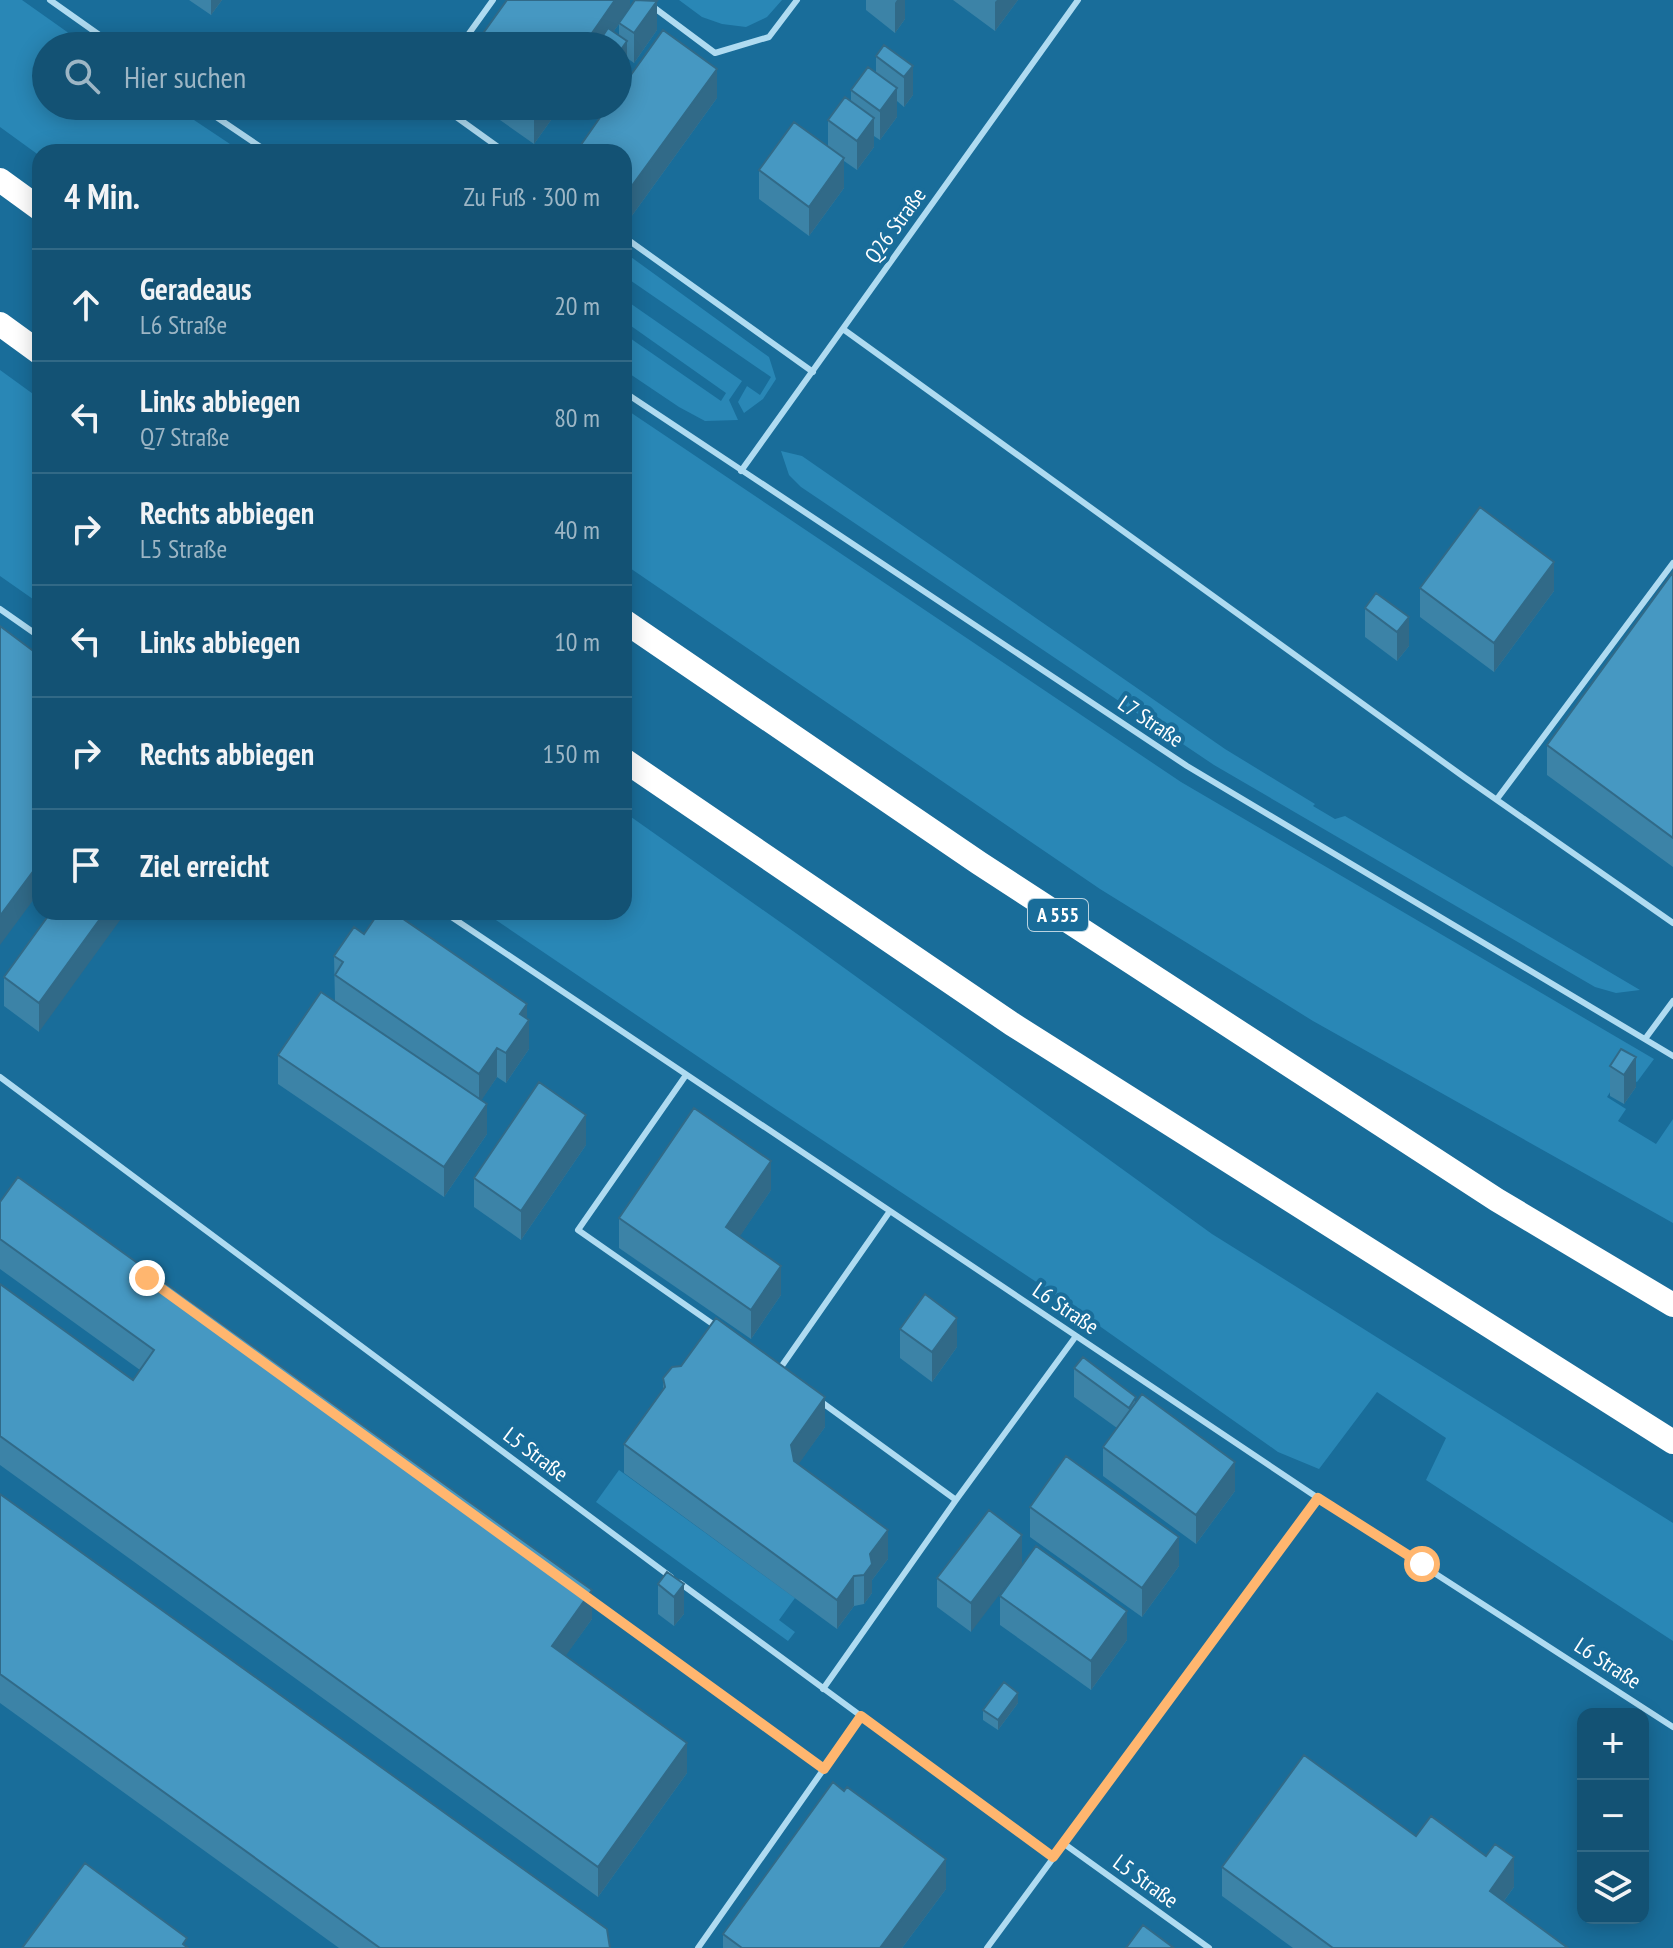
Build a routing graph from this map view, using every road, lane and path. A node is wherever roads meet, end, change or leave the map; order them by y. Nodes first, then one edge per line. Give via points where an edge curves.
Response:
1 (50, 0) edge
2 (493, 0) edge
3 (644, 0) edge
4 (797, 0) edge
5 (1078, 0) edge
6 (95, 32) edge
7 (470, 32) edge
8 (221, 120) edge
9 (460, 120) edge
10 (256, 144) edge
11 (494, 144) edge
12 (0, 180) edge
13 (32, 203) edge
14 (632, 243) edge
15 (0, 324) edge
16 (843, 329) junction
17 (32, 347) edge
18 (813, 372) junction
19 (632, 397) edge
20 (741, 471) junction
21 (1673, 563) edge
22 (0, 609) edge
23 (632, 626) edge
24 (32, 631) edge
25 (632, 765) edge
26 (1497, 799) junction
27 (456, 920) edge
28 (1673, 923) edge
29 (1673, 1001) edge
30 (1645, 1039) junction
31 (1673, 1056) edge
32 (686, 1075) junction
33 (0, 1077) edge
34 (890, 1211) junction
35 (1673, 1305) edge
36 (729, 1335) edge
37 (1076, 1336) junction
38 (766, 1362) edge
39 (779, 1370) junction
40 (791, 1379) edge
41 (815, 1397) edge
42 (1673, 1442) edge
43 (1318, 1498) junction
44 (956, 1500) junction
45 (579, 1591) edge
46 (823, 1689) junction
47 (861, 1716) junction
48 (1673, 1727) edge
49 (824, 1769) junction
50 (1063, 1843) junction
51 (1053, 1857) junction
52 (698, 1948) edge
53 (987, 1948) edge
54 (1209, 1948) edge

1 - 6 lane
2 - 7 lane
3 - 4 lane via 715,53 769,37
5 - 16 lane, Q26 Straße
8 - 10 lane
9 - 11 lane
12 - 13 highway
14 - 18 lane
15 - 17 highway
16 - 18 lane, Q26 Straße
16 - 26 lane
18 - 20 lane, Q26 Straße
19 - 20 lane, L7 Straße
20 - 30 lane, L7 Straße via 1187,766
21 - 26 lane
22 - 24 lane
23 - 35 highway, A 555 via 979,863 1497,1200
25 - 42 highway via 1012,1024
26 - 28 lane
27 - 32 lane, L6 Straße
29 - 30 lane
30 - 31 lane, L7 Straße
32 - 34 lane, L6 Straße
32 - 36 lane via 578,1230
33 - 46 lane, L5 Straße
34 - 37 lane, L6 Straße
34 - 39 lane
37 - 43 lane, L6 Straße
37 - 44 lane
38 - 39 lane
39 - 40 lane
41 - 44 lane
43 - 48 lane, L6 Straße
43 - 50 lane
44 - 46 lane
45 - 49 lane
46 - 47 lane, L5 Straße
47 - 49 lane
47 - 51 lane, L5 Straße
49 - 52 lane
50 - 51 lane
50 - 54 lane, L5 Straße
51 - 53 lane

